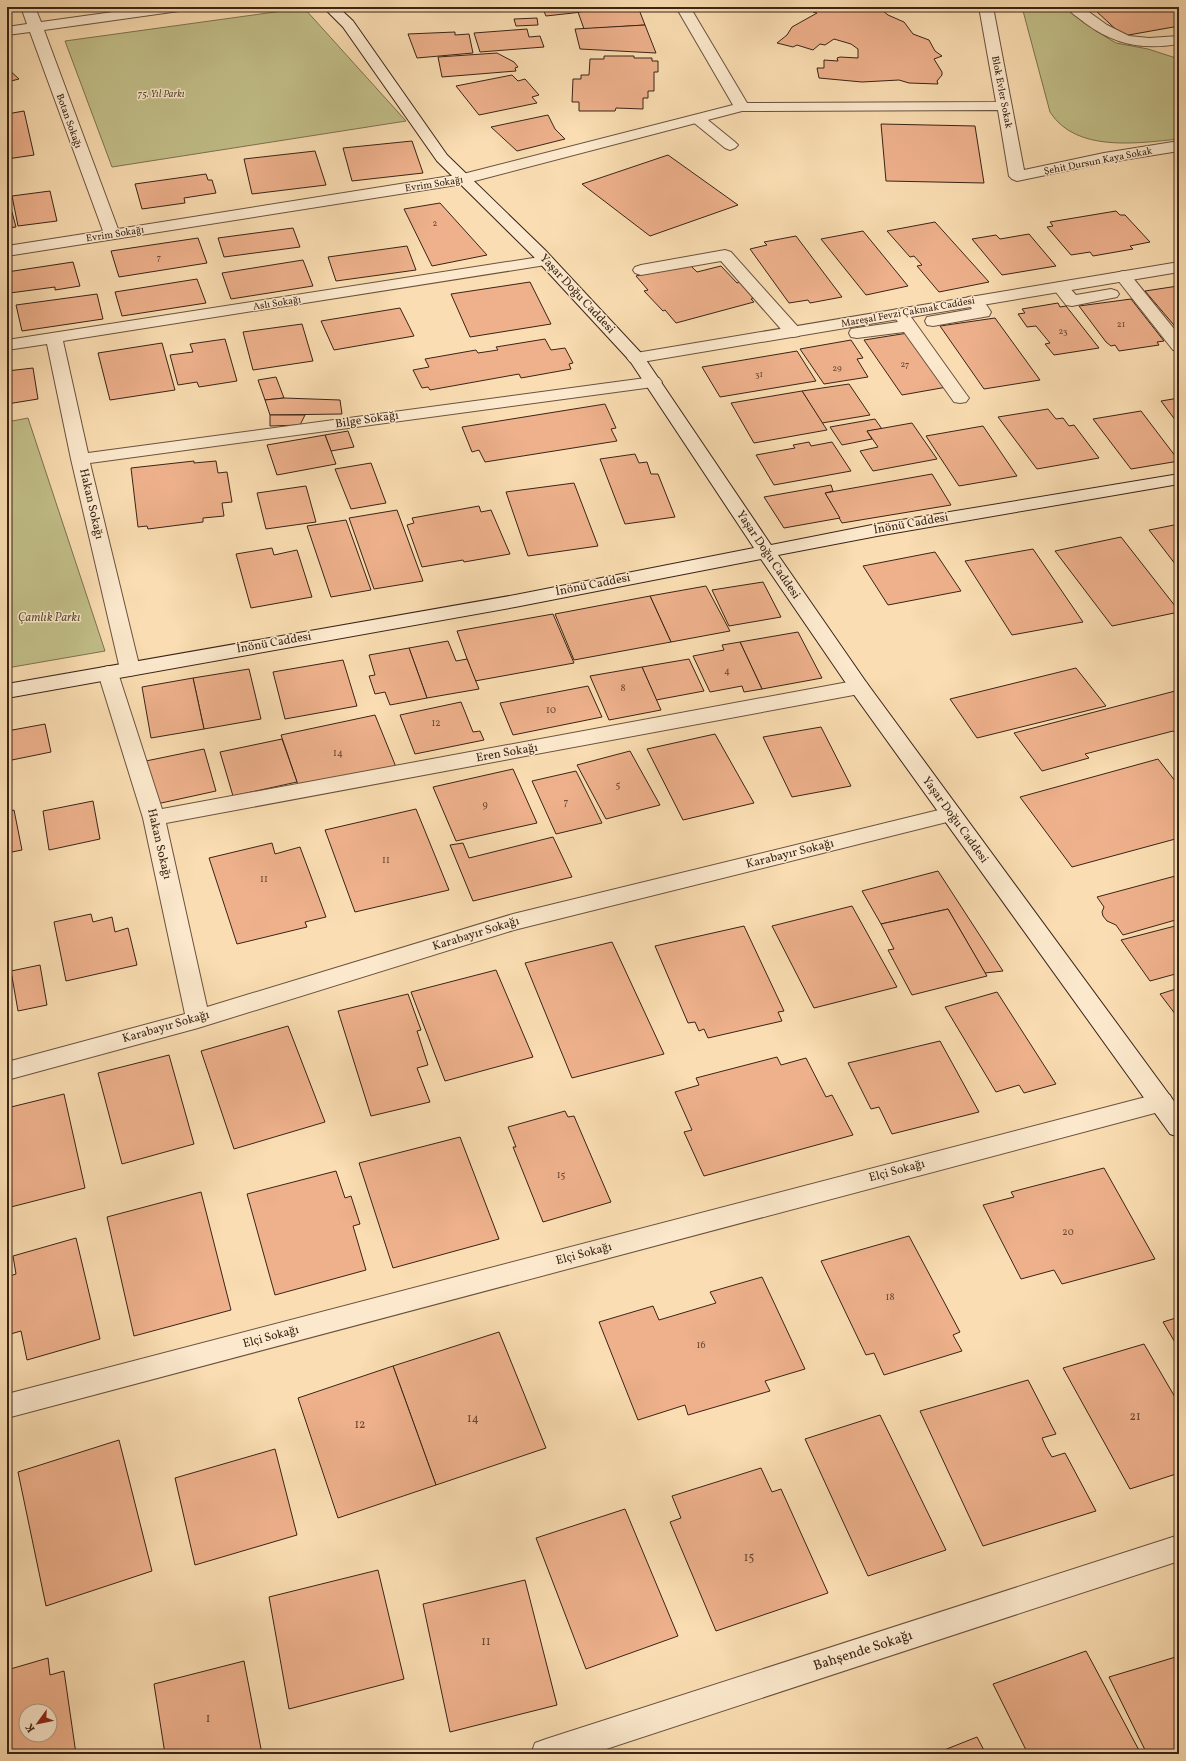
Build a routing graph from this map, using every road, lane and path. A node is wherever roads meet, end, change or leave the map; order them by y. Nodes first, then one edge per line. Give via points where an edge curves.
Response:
1 (28, 7) edge
2 (179, 7) edge
3 (330, 7) edge
4 (683, 7) edge
5 (986, 7) edge
6 (1073, 7) edge
7 (34, 28) junction
8 (7, 32) edge
9 (1179, 40) edge
10 (1004, 106) junction
11 (742, 108) junction
12 (698, 119) junction
13 (730, 145) dead end
14 (1179, 146) edge
15 (1017, 176) joint
16 (463, 179) junction
17 (112, 235) junction
18 (7, 251) edge
19 (546, 261) junction
20 (1179, 267) edge
21 (641, 270) dead end
22 (1123, 276) junction
23 (1060, 287) junction
24 (1111, 294) dead end
25 (974, 301) junction
26 (904, 320) junction
27 (933, 321) dead end
28 (793, 332) junction
29 (857, 333) dead end
30 (54, 338) junction
31 (7, 346) edge
32 (1179, 346) edge
33 (636, 358) junction
34 (653, 382) junction
35 (960, 398) dead end
36 (80, 459) junction
37 (1179, 479) edge
38 (766, 552) junction
39 (130, 669) junction
40 (108, 673) junction
41 (859, 687) junction
42 (7, 691) edge
43 (951, 814) junction
44 (154, 818) junction
45 (198, 1019) junction
46 (7, 1071) edge
47 (1161, 1102) junction
48 (1179, 1127) edge
49 (7, 1406) edge
50 (1179, 1548) edge
51 (546, 1754) edge

1 - 7 street, Botan Sokağı
2 - 7 street
3 - 16 street, Yaşar Doğu Caddesi via 348,24 442,158
4 - 11 street
5 - 10 street, Blok Evler Sokak
6 - 9 street via 1121,39 1136,42
7 - 8 street
7 - 17 street, Botan Sokağı
10 - 11 street, Evrim Sokağı
10 - 15 street, Blok Evler Sokak
11 - 12 street, Evrim Sokağı
12 - 13 street
12 - 16 street, Evrim Sokağı
14 - 15 street, Şehit Dursun Kaya Sokak
16 - 17 street, Evrim Sokağı
16 - 19 street, Yaşar Doğu Caddesi
17 - 18 street, Evrim Sokağı
19 - 30 street, Aslı Sokağı
19 - 33 street, Yaşar Doğu Caddesi
20 - 22 street, Mareşal Fevzi Çakmak Caddesi
21 - 28 street via 725,255
22 - 23 street, Mareşal Fevzi Çakmak Caddesi
22 - 32 street
23 - 24 street via 1072,301
23 - 25 street, Mareşal Fevzi Çakmak Caddesi
25 - 26 street, Mareşal Fevzi Çakmak Caddesi
25 - 27 street via 983,312
26 - 28 street, Mareşal Fevzi Çakmak Caddesi
26 - 29 street
26 - 35 street
28 - 33 street, Mareşal Fevzi Çakmak Caddesi
30 - 31 street, Aslı Sokağı
30 - 36 street, Hakan Sokağı
33 - 34 street, Yaşar Doğu Caddesi
34 - 36 street, Bilge Sokağı
34 - 38 street, Yaşar Doğu Caddesi
36 - 39 street, Hakan Sokağı
37 - 38 street, İnönü Caddesi via 877,530
38 - 39 street, İnönü Caddesi
38 - 41 street, Yaşar Doğu Caddesi
39 - 40 street, İnönü Caddesi
40 - 42 street, İnönü Caddesi
40 - 44 street, Hakan Sokağı
41 - 43 street, Yaşar Doğu Caddesi
41 - 44 street, Eren Sokağı
43 - 45 street, Karabayır Sokağı via 513,922
43 - 47 street, Yaşar Doğu Caddesi
44 - 45 street, Hakan Sokağı
45 - 46 street, Karabayır Sokağı
47 - 48 street, Yaşar Doğu Caddesi
47 - 49 street, Elçi Sokağı
50 - 51 street, Bahşende Sokağı

